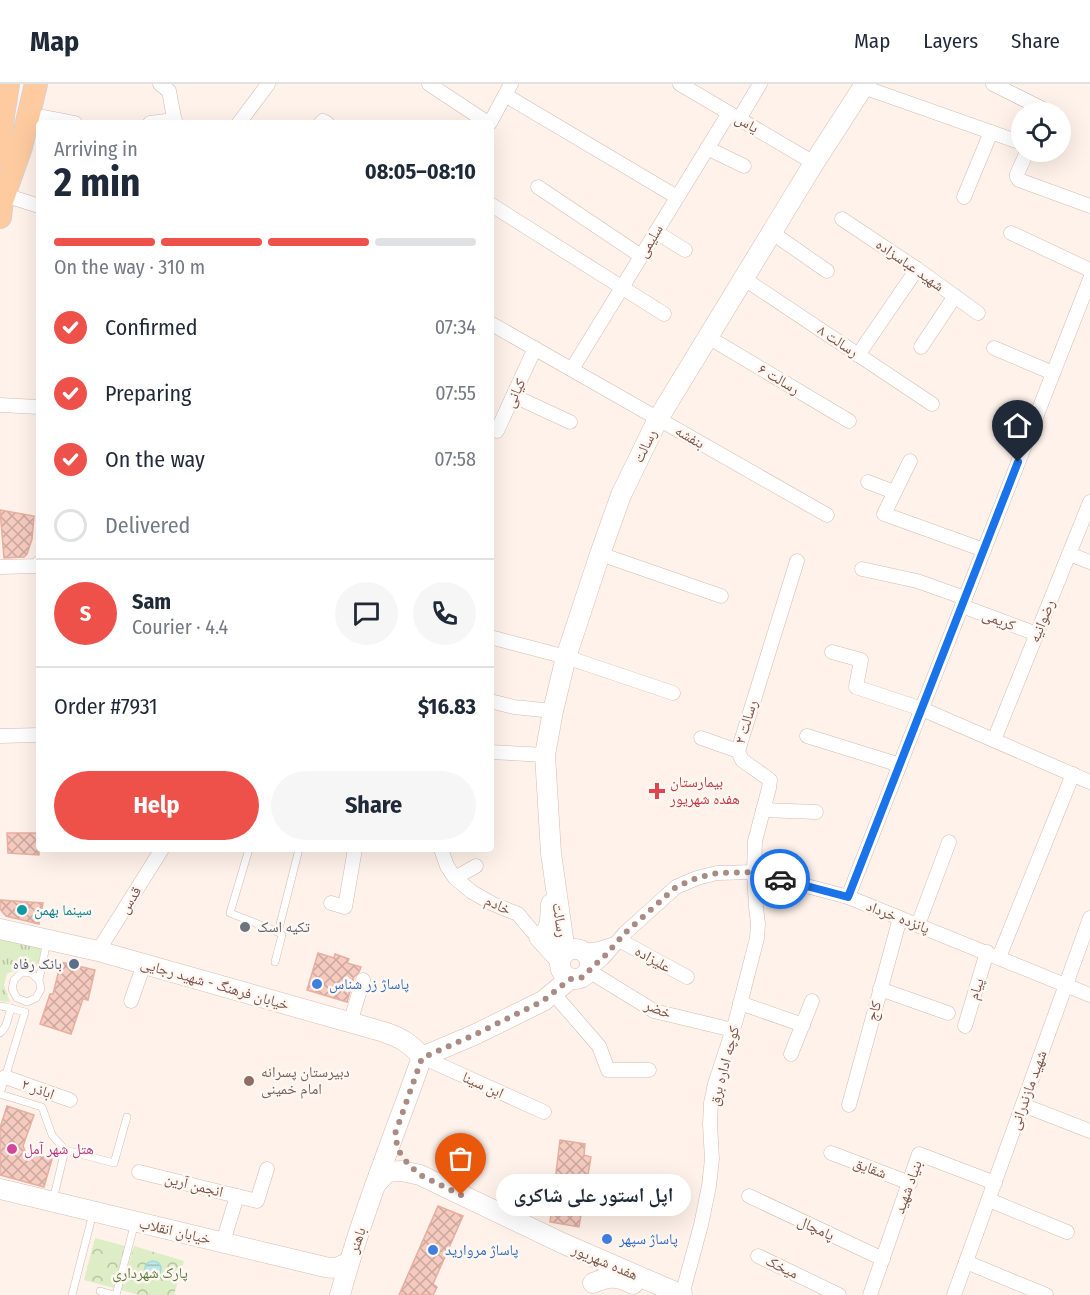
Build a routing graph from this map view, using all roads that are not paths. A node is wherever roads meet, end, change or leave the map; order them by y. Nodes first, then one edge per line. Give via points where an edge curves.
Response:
1 (8, 84) edge
2 (36, 84) edge
3 (268, 84) edge
4 (429, 84) edge
5 (680, 84) edge
6 (760, 84) edge
7 (993, 84) edge
8 (864, 85) edge
9 (166, 86) edge
10 (508, 90) edge
11 (1029, 102) edge
12 (734, 116) junction
13 (44, 117) dead end
14 (60, 120) edge
15 (177, 120) edge
16 (241, 120) edge
17 (484, 120) edge
18 (491, 120) edge
19 (991, 132) junction
20 (1011, 138) edge
21 (707, 148) junction
22 (0, 159) edge
23 (1022, 162) edge
24 (814, 163) junction
25 (744, 166) dead end
26 (538, 187) dead end
27 (5, 192) junction
28 (677, 197) junction
29 (964, 197) dead end
30 (36, 205) edge
31 (1090, 206) edge
32 (494, 207) edge
33 (0, 217) edge
34 (842, 219) dead end
35 (656, 232) junction
36 (771, 232) junction
37 (1011, 233) dead end
38 (685, 250) dead end
39 (641, 256) junction
40 (917, 269) junction
41 (1090, 270) edge
42 (827, 271) dead end
43 (743, 278) junction
44 (1090, 279) edge
45 (621, 288) junction
46 (955, 296) junction
47 (978, 313) dead end
48 (664, 314) dead end
49 (494, 325) edge
50 (708, 337) junction
51 (921, 346) dead end
52 (535, 348) junction
53 (994, 348) dead end
54 (858, 355) junction
55 (572, 369) junction
56 (1053, 373) junction
57 (514, 396) junction
58 (932, 404) dead end
59 (0, 405) edge
60 (36, 407) edge
61 (658, 419) junction
62 (849, 421) dead end
63 (570, 422) dead end
64 (494, 429) edge
65 (910, 461) dead end
66 (868, 482) dead end
67 (894, 492) junction
68 (1090, 502) edge
69 (827, 515) dead end
70 (984, 550) junction
71 (600, 554) junction
72 (1069, 554) junction
73 (797, 561) dead end
74 (1090, 562) edge
75 (36, 566) edge
76 (0, 567) edge
77 (862, 569) dead end
78 (722, 596) dead end
79 (964, 602) junction
80 (1036, 634) junction
81 (494, 638) edge
82 (832, 652) dead end
83 (566, 657) junction
84 (673, 693) dead end
85 (494, 702) edge
86 (922, 709) junction
87 (553, 711) junction
88 (36, 735) edge
89 (0, 736) edge
90 (807, 736) dead end
91 (701, 738) dead end
92 (994, 740) junction
93 (738, 751) junction
94 (494, 752) edge
95 (545, 755) junction
96 (900, 765) junction
97 (1073, 774) junction
98 (1090, 782) edge
99 (763, 810) junction
100 (816, 812) dead end
101 (950, 842) dead end
102 (160, 852) edge
103 (248, 852) edge
104 (298, 852) edge
105 (354, 852) edge
106 (442, 852) edge
107 (551, 853) junction
108 (476, 866) dead end
109 (754, 872) junction
110 (455, 879) junction
111 (848, 897) junction
112 (331, 903) dead end
113 (900, 918) junction
114 (1090, 918) edge
115 (918, 925) junction
116 (0, 930) edge
117 (278, 932) junction
118 (539, 937) junction
119 (47, 940) junction
120 (617, 942) junction
121 (98, 951) junction
122 (993, 955) junction
123 (562, 956) junction
124 (275, 962) dead end
125 (144, 964) junction
126 (588, 964) junction
127 (687, 977) dead end
128 (570, 979) junction
129 (39, 980) junction
130 (363, 980) dead end
131 (1066, 985) junction
132 (880, 989) junction
133 (553, 993) junction
134 (1090, 995) edge
135 (131, 1001) dead end
136 (812, 1001) dead end
137 (740, 1003) junction
138 (0, 1006) edge
139 (11, 1008) junction
140 (948, 1013) dead end
141 (350, 1023) junction
142 (803, 1025) junction
143 (965, 1026) dead end
144 (733, 1030) junction
145 (0, 1033) edge
146 (790, 1054) dead end
147 (422, 1058) junction
148 (649, 1070) dead end
149 (2, 1087) edge
150 (70, 1100) dead end
151 (849, 1105) dead end
152 (1023, 1105) junction
153 (544, 1112) dead end
154 (127, 1117) dead end
155 (1090, 1131) edge
156 (395, 1134) junction
157 (65, 1150) junction
158 (831, 1153) dead end
159 (267, 1169) dead end
160 (139, 1172) dead end
161 (420, 1175) junction
162 (910, 1183) junction
163 (995, 1183) junction
164 (375, 1185) junction
165 (0, 1189) edge
166 (237, 1196) junction
167 (749, 1196) dead end
168 (989, 1200) junction
169 (53, 1201) junction
170 (94, 1211) junction
171 (136, 1221) junction
172 (1067, 1232) dead end
173 (223, 1242) junction
174 (562, 1243) junction
175 (758, 1256) dead end
176 (883, 1260) junction
177 (349, 1262) junction
178 (966, 1262) junction
179 (325, 1267) junction
180 (590, 1289) edge
181 (100, 1291) dead end
182 (72, 1295) edge
183 (115, 1295) edge
184 (330, 1295) edge
185 (340, 1295) edge
186 (655, 1295) edge
187 (682, 1295) edge
188 (839, 1295) edge
189 (870, 1295) edge
190 (954, 1295) edge
191 (1046, 1295) edge

1 - 22 main road
2 - 27 main road
3 - 16 street
4 - 17 street
5 - 12 street, یاس
6 - 12 street, سلیمی
7 - 11 street
8 - 19 street
8 - 24 main road, رسالت
9 - 15 street
10 - 18 street
10 - 28 street
12 - 21 street, سلیمی
12 - 24 street, یاس
13 - 14 street
19 - 20 street
19 - 29 street
21 - 25 street
21 - 28 street, سلیمی
22 - 27 main road
23 - 31 street via 1017,174 1019,180
24 - 36 main road, رسالت
26 - 39 street
27 - 30 street
27 - 33 main road
28 - 35 street, سلیمی
32 - 45 street
34 - 40 street, شهید عباسزاده
35 - 38 street
35 - 39 street, سلیمی
36 - 42 street
36 - 43 main road, رسالت
37 - 41 street
39 - 45 street, سلیمی
40 - 46 street, شهید عباسزاده
40 - 54 street
43 - 50 main road, رسالت
43 - 54 street, رسالت ۸
44 - 56 street
45 - 48 street
45 - 55 street, سلیمی
46 - 47 street, شهید عباسزاده
46 - 51 street
49 - 52 street, بنفشه
50 - 61 main road, رسالت
50 - 62 street, رسالت ۶
52 - 55 street, بنفشه
52 - 57 street, کیانی
53 - 56 street
54 - 58 street, رسالت ۸
55 - 61 street, بنفشه
56 - 70 street
57 - 63 street
57 - 64 street, کیانی via 497,430
59 - 60 street
61 - 69 street, بنفشه
61 - 71 main road, رسالت via 621,495
65 - 67 street
66 - 67 street
67 - 70 street via 884,514
68 - 72 street, رضوانیه
70 - 79 street
71 - 78 street
71 - 83 main road, رسالت
72 - 74 street
72 - 80 street, رضوانیه
73 - 93 street, رسالت ۲
75 - 76 street
77 - 79 street, کریمی via 917,581
79 - 80 street, کریمی
79 - 86 street
80 - 92 street, رضوانیه
81 - 83 street
82 - 86 street via 861,660 856,687
83 - 84 street
83 - 87 main road, رسالت
85 - 87 street
86 - 92 street
86 - 96 street
87 - 95 main road, رسالت
88 - 89 street
90 - 96 street
91 - 93 street
92 - 97 street
93 - 99 street, رسالت ۲ via 742,760 770,780
94 - 95 street
95 - 107 main road, رسالت
96 - 111 street
97 - 98 street
97 - 122 street, پیام
99 - 100 street
99 - 109 street, رسالت ۲ via 755,841
101 - 115 street
102 - 121 street, قدس
103 - 117 lane via 230,913
104 - 117 lane
105 - 112 street via 345,908
106 - 110 street, خادم
107 - 118 main road, رسالت via 549,929
107 - 123 main road, رسالت
108 - 110 street
109 - 111 street, پانزده خرداد
109 - 120 street, پانزده خرداد via 717,873 676,887
109 - 137 street, کوچه اداره برق via 757,938
110 - 118 street, خادم via 493,904 518,914
111 - 113 street, پانزده خرداد
113 - 115 street, پانزده خرداد
113 - 132 street, کاج
114 - 131 street, شهید مازندرانی
115 - 122 street, پانزده خرداد
116 - 119 main road, خیابان فرهنگ - شهید رجایی
117 - 124 lane via 282,935
118 - 123 main road, خادم
119 - 121 main road, خیابان فرهنگ - شهید رجایی
119 - 129 lane
120 - 126 street, پانزده خرداد via 603,958
120 - 127 street, علیزاده
121 - 125 main road, خیابان فرهنگ - شهید رجایی
122 - 131 street, پانزده خرداد
122 - 143 street, پیام
123 - 126 main road via 575,948
123 - 128 main road via 560,968
125 - 135 street
125 - 141 main road, خیابان فرهنگ - شهید رجایی
126 - 128 main road via 581,978
126 - 144 street, خضر via 654,1011
128 - 133 main road
129 - 129 lane via 31,973 21,973 12,989 17,998 27,1002 36,998 41,989
130 - 141 street
131 - 134 street, پانزده خرداد
131 - 152 street, شهید مازندرانی
132 - 140 street
132 - 151 street, کاج
133 - 147 main road
133 - 148 street via 599,1046 608,1070
136 - 142 street
137 - 142 street
137 - 144 street, کوچه اداره برق
138 - 139 lane
139 - 145 lane
139 - 149 lane via 25,1012
141 - 147 main road, خیابان فرهنگ - شهید رجایی via 397,1037
142 - 146 street
144 - 187 street, کوچه اداره برق via 711,1103 709,1186
147 - 153 street, ابن سینا
147 - 156 main road
149 - 150 street, اباذر ۲
149 - 157 lane via 42,1107 52,1135
152 - 155 street
152 - 163 street, شهید مازندرانی
154 - 157 lane via 114,1163
156 - 161 main road via 398,1150
156 - 164 main road
157 - 169 lane
158 - 162 street, شقایق
159 - 166 street via 257,1201
160 - 166 street, انجمن آرین
161 - 164 main road, هفده شهریور via 387,1173
161 - 174 main road, هفده شهریور
162 - 163 street, بنیاد شهید via 919,1154
162 - 176 street, بنیاد شهید
163 - 168 street, شهید مازندرانی
164 - 177 main road, باهنر
165 - 169 main road, خیابان انقلاب
166 - 173 street, انجمن آرین
167 - 176 street, پامچال
168 - 172 street
168 - 178 street, شهید مازندرانی
169 - 170 main road, خیابان انقلاب
170 - 171 main road, خیابان انقلاب
170 - 182 lane
171 - 173 main road, خیابان انقلاب
171 - 183 lane
173 - 179 main road, خیابان انقلاب
174 - 180 main road, هفده شهریور via 581,1257 592,1272
174 - 187 main road, هفده شهریور
175 - 188 street, میخک
176 - 189 street, بنیاد شهید
177 - 179 main road, خیابان انقلاب
177 - 185 main road, باهنر
178 - 190 street, شهید مازندرانی
178 - 191 street
179 - 184 main road via 333,1278
180 - 186 main road, هفده شهریور via 606,1278 620,1278
181 - 183 lane

